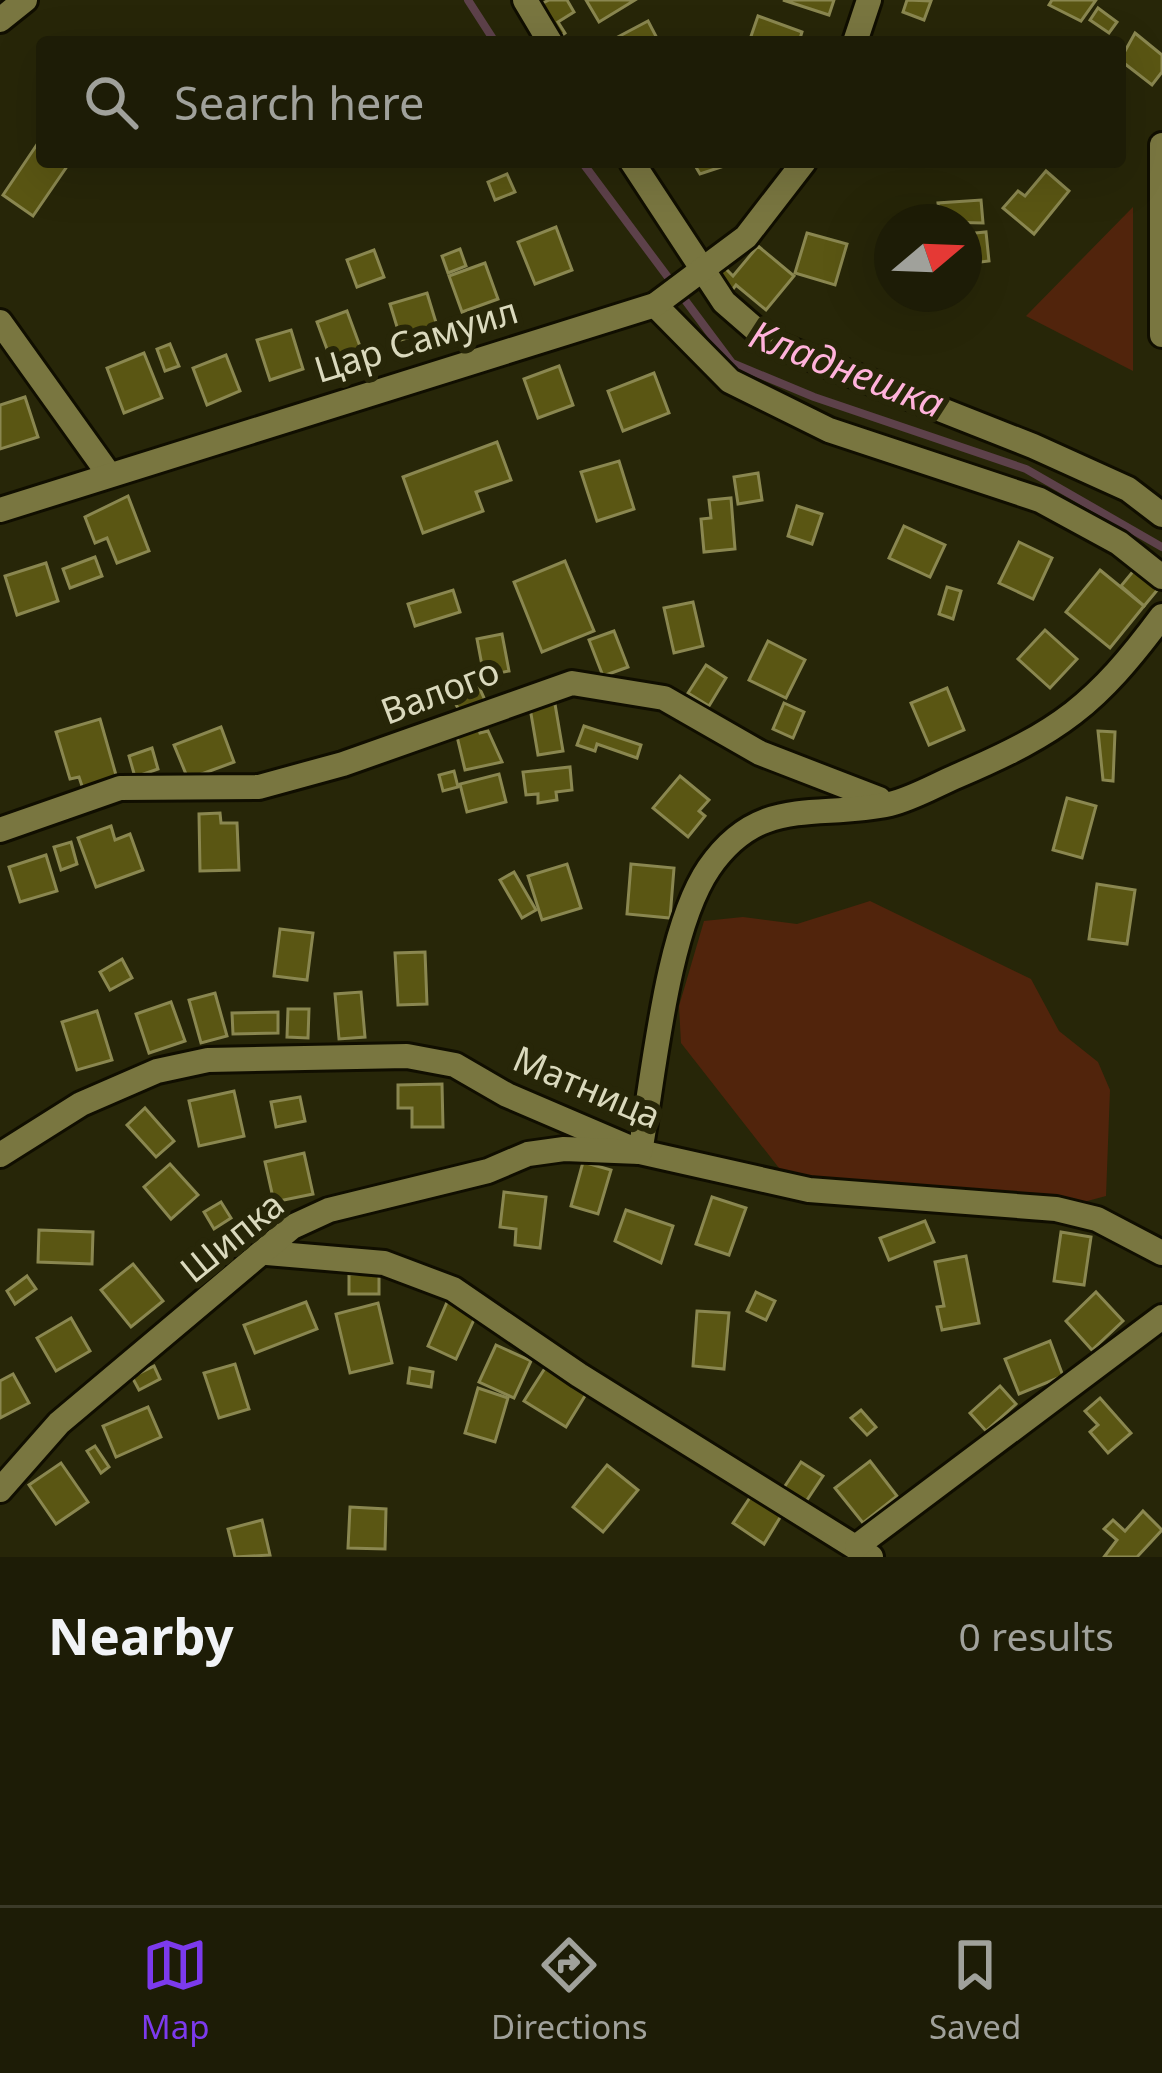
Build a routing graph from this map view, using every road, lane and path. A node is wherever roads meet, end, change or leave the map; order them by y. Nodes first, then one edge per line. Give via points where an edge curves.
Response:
1 (25, 0) edge
2 (525, 0) edge
3 (868, 0) edge
4 (0, 20) edge
5 (546, 36) edge
6 (857, 36) edge
7 (1162, 145) edge
8 (635, 168) edge
9 (799, 168) edge
10 (694, 276) junction
11 (656, 305) junction
12 (0, 322) edge
13 (1162, 335) edge
14 (107, 473) junction
15 (0, 509) edge
16 (1162, 515) edge
17 (1162, 577) edge
18 (1162, 616) edge
19 (890, 804) junction
20 (0, 830) edge
21 (0, 1133) edge
22 (28, 1133) junction
23 (640, 1152) junction
24 (0, 1155) edge
25 (267, 1253) junction
26 (1162, 1253) edge
27 (1162, 1317) edge
28 (0, 1490) edge
29 (864, 1551) edge

1 - 4 street
2 - 5 street
3 - 6 street
7 - 13 street
8 - 10 street
9 - 10 street, Цар Самуил via 746,236
10 - 11 street, Цар Самуил
10 - 16 street via 770,342 1033,446 1128,489
11 - 14 street, Цар Самуил
11 - 17 street via 730,381 829,430 1040,500
12 - 14 street
14 - 15 street, Цар Самуил
18 - 19 street via 1078,714 1028,746
19 - 20 street, Валого via 760,753 664,698 572,683 259,787 120,788
19 - 23 street via 777,816 750,826 709,868 692,898 667,1000
21 - 22 street
22 - 23 street, Матница via 157,1071 208,1060 352,1053 455,1065
22 - 24 street, Матница
23 - 25 street, Шипка via 528,1154 329,1210 292,1227
23 - 26 street, Матница via 809,1190 1056,1209
25 - 28 street, Шипка via 59,1424
25 - 29 street via 384,1263 453,1289
27 - 29 street

